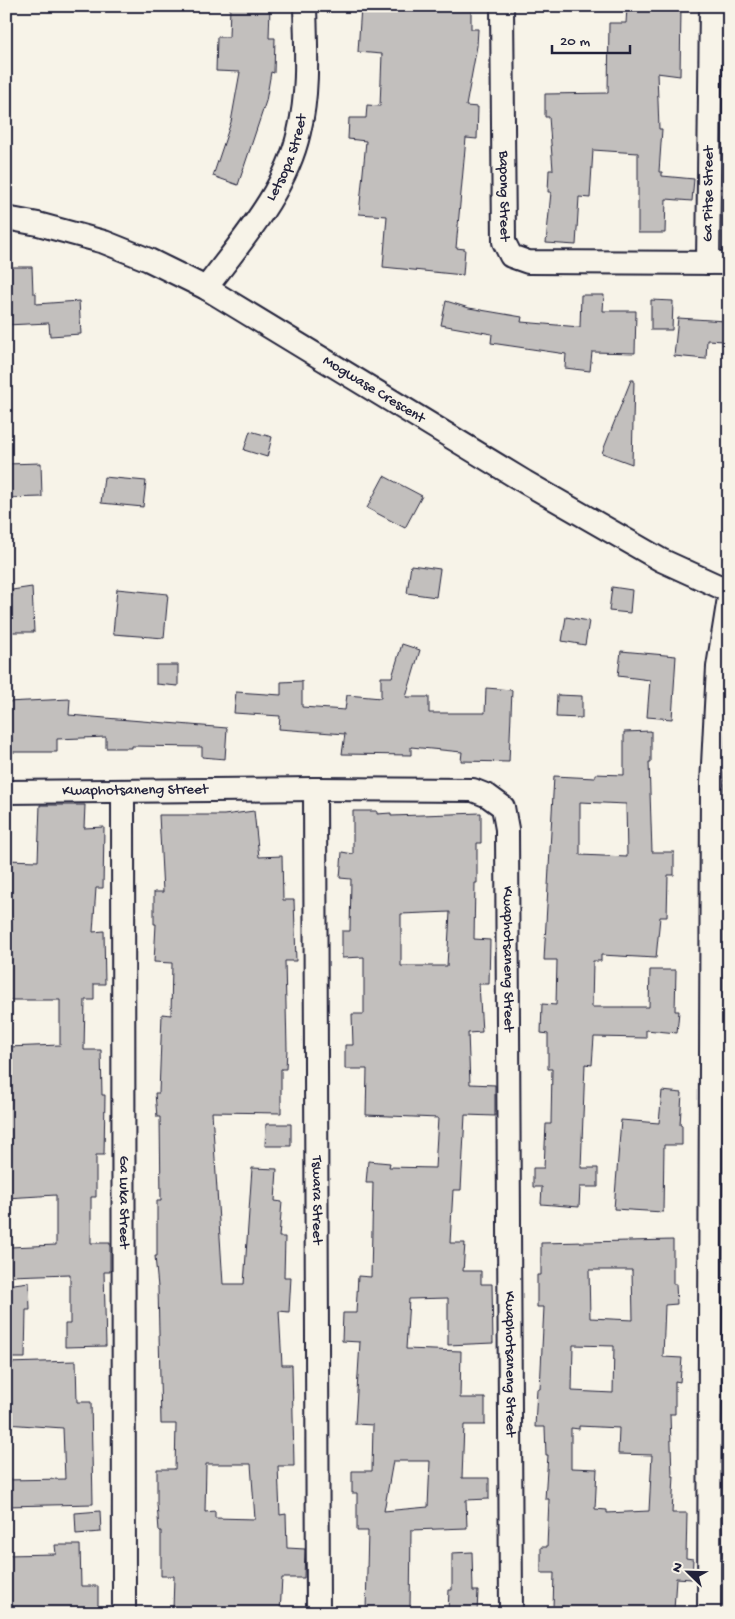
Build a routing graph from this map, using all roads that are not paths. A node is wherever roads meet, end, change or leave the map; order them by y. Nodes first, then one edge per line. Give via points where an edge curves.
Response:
1 (305, 6) edge
2 (502, 6) edge
3 (711, 6) edge
4 (6, 218) edge
5 (718, 263) edge
6 (206, 288) junction
7 (729, 591) edge
8 (729, 598) edge
9 (721, 784) edge
10 (315, 789) junction
11 (6, 792) edge
12 (123, 792) junction
13 (719, 1414) edge
14 (124, 1613) edge
15 (318, 1613) edge
16 (511, 1613) edge
17 (709, 1613) edge

1 - 6 street, Letsopa Street via 305,94 300,132 291,160 273,195
2 - 5 street, Bapong Street via 504,242 511,256 528,262
3 - 5 street, Ga Pitse Street
4 - 6 street, Mogwase Crescent via 104,242 150,260
6 - 7 street, Mogwase Crescent via 548,496 661,560
8 - 9 street via 718,667
9 - 13 street
10 - 12 street, Kwaphotsaneng Street
10 - 15 street, Tswara Street
10 - 16 street, Kwaphotsaneng Street via 473,790 503,807 507,829
11 - 12 street, Kwaphotsaneng Street
12 - 14 street, Ga Luka Street
13 - 17 street

